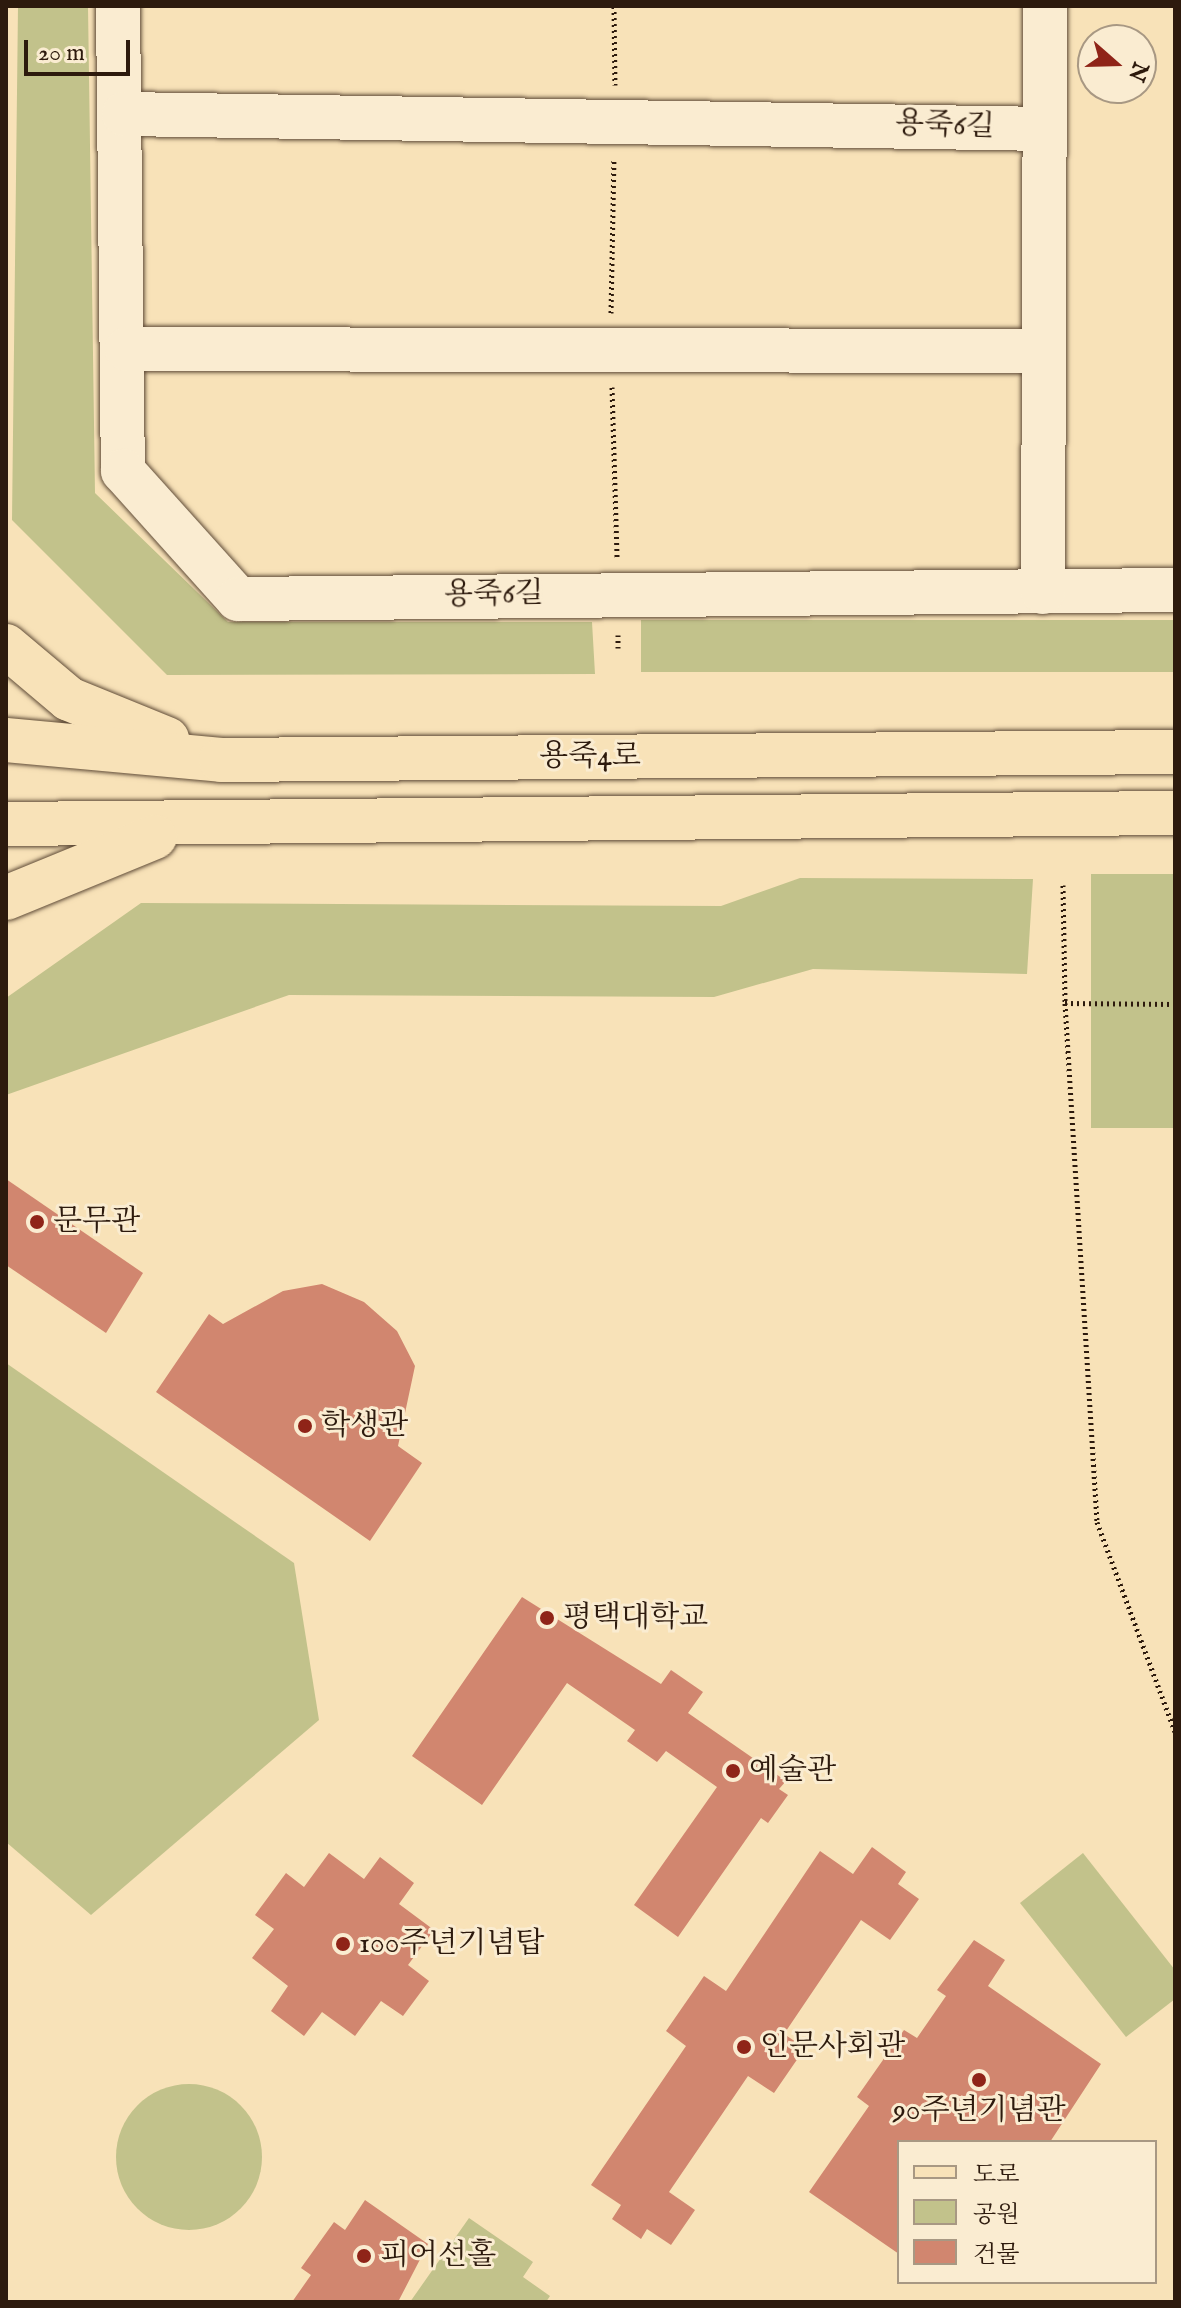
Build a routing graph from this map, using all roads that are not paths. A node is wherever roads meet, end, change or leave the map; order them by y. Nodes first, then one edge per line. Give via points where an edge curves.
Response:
1 (118, 6) edge
2 (1045, 6) edge
3 (124, 114) junction
4 (1045, 129) junction
5 (127, 349) junction
6 (1038, 351) junction
7 (1175, 590) edge
8 (1043, 592) junction
9 (6, 646) edge
10 (6, 740) edge
11 (1175, 752) edge
12 (221, 760) junction
13 (1175, 813) edge
14 (6, 824) edge
15 (196, 824) junction
16 (6, 898) edge

1 - 3 street, 용죽6길
2 - 4 street
3 - 4 street, 용죽6길
3 - 5 street, 용죽6길
4 - 6 street
5 - 6 street
5 - 8 street, 용죽6길 via 123,471 238,599
6 - 8 street
7 - 8 street, 용죽6길
9 - 12 main road via 69,699
10 - 12 main road, 용죽4로
11 - 12 main road, 용죽4로
13 - 15 main road, 용죽4로
14 - 15 main road, 용죽4로
15 - 16 main road via 100,855

